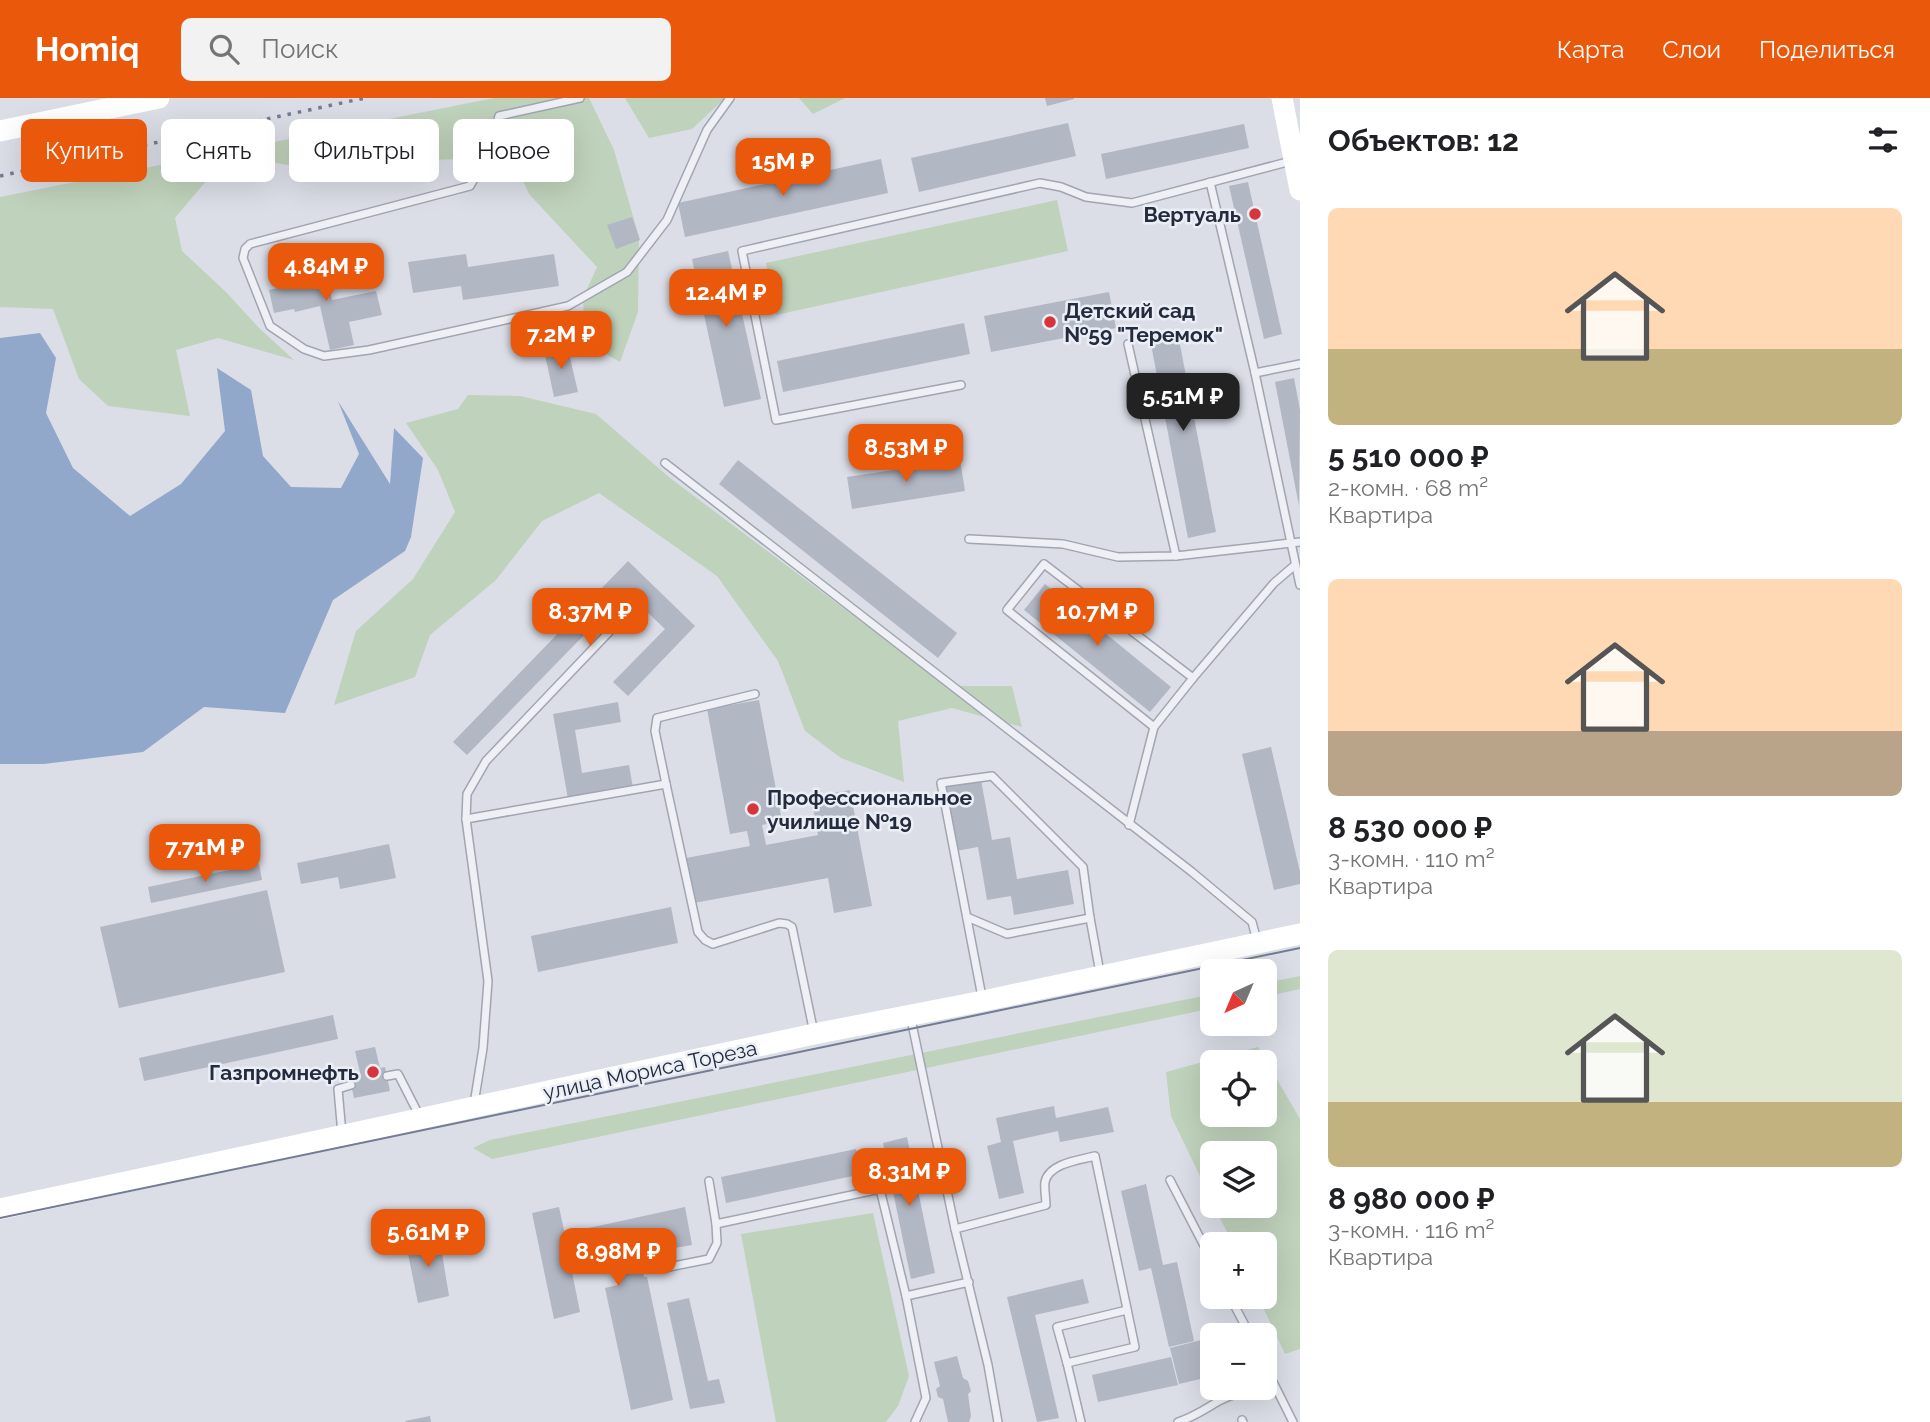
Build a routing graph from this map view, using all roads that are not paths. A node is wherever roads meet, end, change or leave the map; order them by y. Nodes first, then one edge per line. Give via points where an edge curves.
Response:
1 (159, 98) edge
2 (580, 98) edge
3 (730, 98) edge
4 (1282, 98) edge
5 (0, 131) edge
6 (1295, 160) junction
7 (1210, 182) junction
8 (1300, 190) edge
9 (1128, 344) dead end
10 (1300, 365) edge
11 (1255, 373) junction
12 (961, 385) dead end
13 (665, 463) dead end
14 (969, 539) dead end
15 (1296, 543) edge
16 (1176, 556) junction
17 (1295, 565) junction
18 (1300, 586) edge
19 (630, 610) dead end
20 (1193, 678) junction
21 (755, 694) dead end
22 (1154, 727) junction
23 (666, 784) junction
24 (466, 819) junction
25 (1129, 825) junction
26 (967, 917) junction
27 (1090, 918) junction
28 (1300, 934) edge
29 (1257, 943) junction
30 (1101, 977) junction
31 (983, 1001) junction
32 (910, 1015) junction
33 (814, 1034) junction
34 (387, 1076) dead end
35 (351, 1085) dead end
36 (473, 1108) junction
37 (421, 1118) junction
38 (342, 1136) junction
39 (1170, 1180) dead end
40 (709, 1181) dead end
41 (0, 1209) edge
42 (716, 1224) junction
43 (955, 1229) junction
44 (1200, 1238) edge
45 (664, 1268) dead end
46 (969, 1282) junction
47 (906, 1296) junction
48 (1127, 1311) junction
49 (1067, 1363) junction
50 (1277, 1389) edge
51 (1222, 1400) edge
52 (915, 1422) edge
53 (998, 1422) edge
54 (1081, 1422) edge
55 (1178, 1422) edge
56 (1293, 1422) edge

1 - 5 street
2 - 3 lane via 499,116 489,152 470,186 250,244 243,258 270,326 304,349 324,356 568,306 627,272 667,220 707,130
4 - 6 street
6 - 7 lane
6 - 8 street
7 - 11 lane
7 - 12 lane via 1132,203 1086,197 1040,183 742,251 775,420
9 - 16 lane
10 - 11 lane
11 - 15 lane
13 - 25 lane
14 - 16 lane via 1063,544 1118,557
15 - 16 lane
15 - 17 lane
17 - 18 lane
17 - 20 lane via 1274,583
19 - 24 lane via 486,761 467,794
20 - 22 lane
20 - 22 lane via 1044,564 1007,610
21 - 23 lane via 657,718 655,731
22 - 25 lane
23 - 24 lane
23 - 33 lane via 698,932 713,944 779,923 792,927
24 - 36 lane via 488,981
25 - 29 lane via 1252,922
26 - 27 lane via 1007,933
26 - 27 lane via 941,783 992,776 1083,867
26 - 31 lane
27 - 30 lane
28 - 29 street, улица Мориса Тореза
29 - 30 street, улица Мориса Тореза
30 - 31 street, улица Мориса Тореза
31 - 32 street, улица Мориса Тореза
32 - 33 street, улица Мориса Тореза
32 - 43 lane
33 - 36 street, улица Мориса Тореза
34 - 37 lane via 398,1074
35 - 38 lane via 338,1089
36 - 37 street, улица Мориса Тореза
37 - 38 street, улица Мориса Тореза
38 - 41 street, улица Мориса Тореза
39 - 44 lane
40 - 42 lane
42 - 45 lane via 717,1243 709,1259
42 - 47 lane via 880,1189
43 - 46 lane
43 - 48 lane via 1046,1205 1045,1180 1051,1171 1095,1156
46 - 47 lane
46 - 53 lane
47 - 52 lane via 926,1398
48 - 49 lane via 1135,1346
48 - 49 lane via 1057,1327
49 - 54 lane
50 - 56 lane
51 - 55 lane

